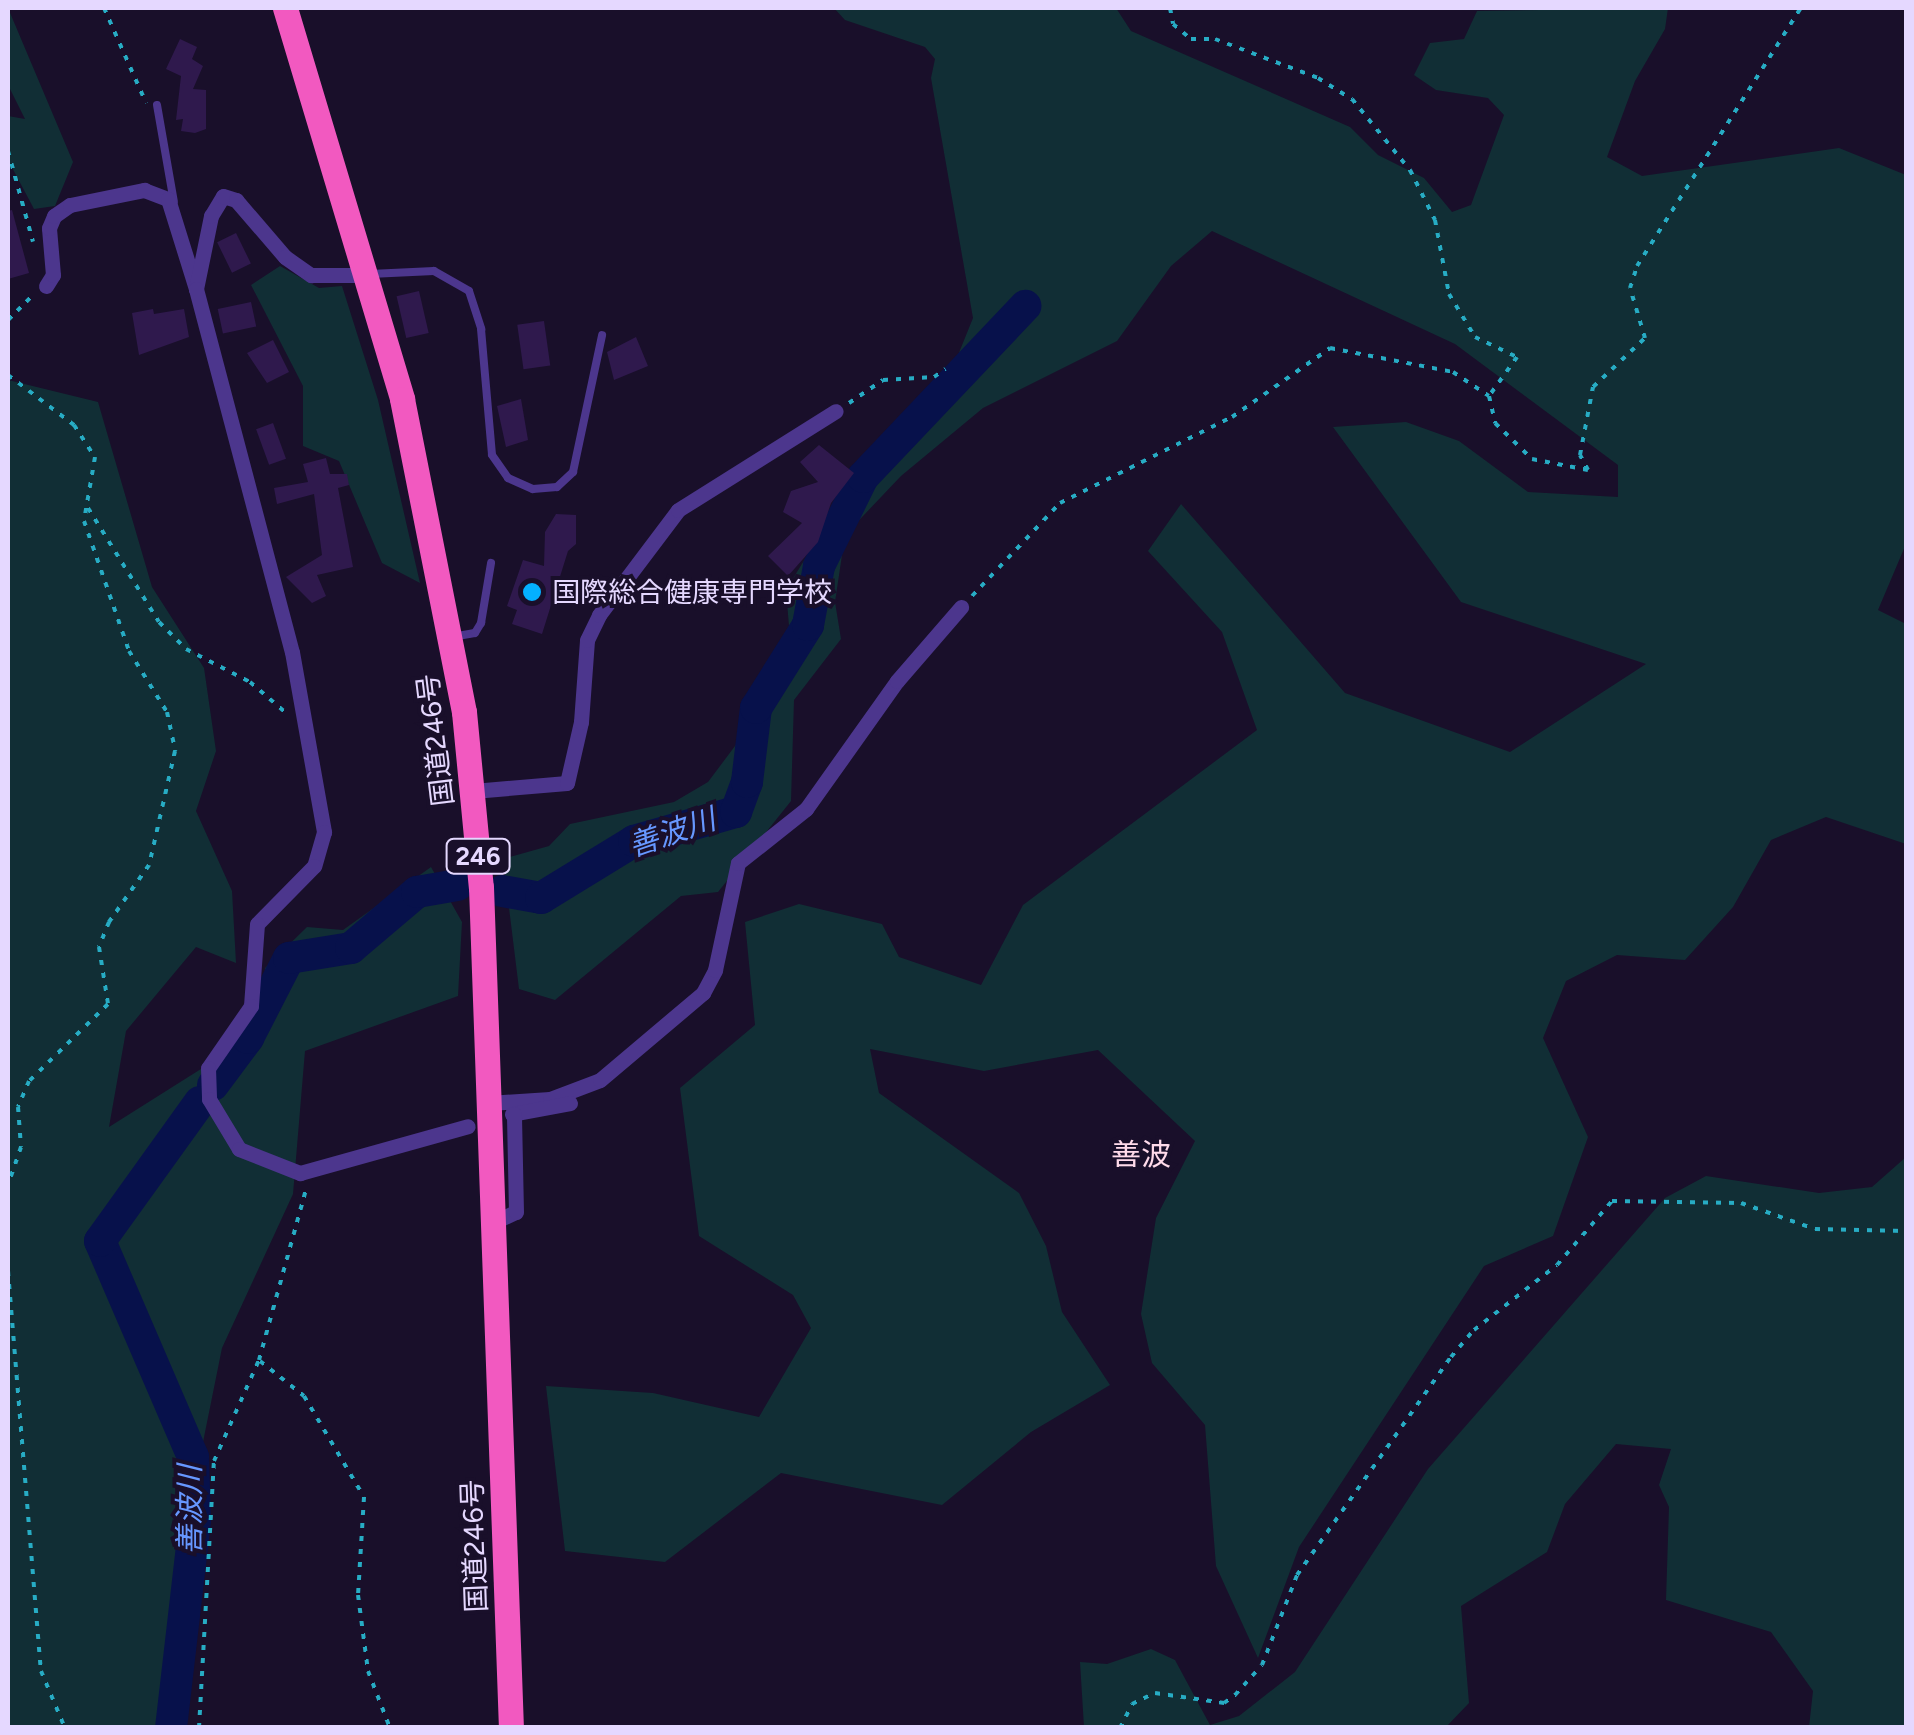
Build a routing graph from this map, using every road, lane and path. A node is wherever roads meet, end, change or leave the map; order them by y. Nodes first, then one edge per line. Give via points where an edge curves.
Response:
1 (104, 8) edge
2 (285, 8) edge
3 (1170, 8) edge
4 (1801, 8) edge
5 (152, 105) joint
6 (8, 151) edge
7 (174, 211) junction
8 (34, 247) dead end
9 (366, 275) junction
10 (46, 286) joint
11 (196, 289) junction
12 (8, 320) edge
13 (602, 335) dead end
14 (945, 369) dead end
15 (8, 375) edge
16 (1489, 396) junction
17 (836, 412) joint
18 (88, 508) junction
19 (491, 563) dead end
20 (962, 607) joint
21 (452, 637) junction
22 (306, 728) junction
23 (473, 792) junction
24 (600, 1080) junction
25 (505, 1110) junction
26 (468, 1126) dead end
27 (310, 1173) junction
28 (8, 1184) edge
29 (1906, 1231) edge
30 (8, 1271) edge
31 (258, 1360) junction
32 (65, 1728) edge
33 (199, 1728) edge
34 (390, 1728) edge
35 (510, 1728) edge
36 (1120, 1728) edge

1 - 5 path
2 - 9 highway, 国道246号 / 246
3 - 16 path via 1174,24 1191,40 1215,39 1318,78 1352,99 1410,170 1435,220 1448,294 1475,337 1516,357
4 - 16 path via 1637,266 1630,288 1645,338 1593,387 1580,454 1588,470 1532,460 1495,422
5 - 7 lane
6 - 8 path
7 - 10 street via 153,190 64,207 48,228 53,271
7 - 11 street
9 - 11 street via 311,276 285,257 236,200 223,196 211,216
9 - 13 lane via 434,271 470,292 481,329 492,455 508,478 533,489 556,487 573,472
9 - 21 highway, 国道246号 / 246 via 423,487
10 - 12 path
11 - 22 street
14 - 17 path via 934,377 883,380
15 - 18 path via 74,425 95,457
16 - 20 path via 1439,368 1330,348 1232,417 1060,503
17 - 23 street via 678,510 599,615 587,640 568,783
18 - 22 path via 159,622 186,649 250,682
18 - 28 path via 84,520 105,584 130,651 168,712 174,751 148,865 108,922 99,947 108,1004 30,1081 18,1107 21,1148
19 - 21 lane via 481,622 475,633
20 - 24 street via 897,681 806,809 738,863 715,970 703,993
21 - 23 highway, 国道246号 / 246
22 - 27 street via 324,842 306,876 261,915 251,1006 206,1078 232,1142 286,1170
23 - 25 highway, 国道246号 / 246
24 - 25 street
24 - 25 street via 576,1100
25 - 35 highway, 国道246号 / 246 via 492,1223
26 - 27 street
27 - 31 path
29 - 36 path via 1815,1229 1741,1202 1612,1201 1557,1265 1474,1330 1451,1357 1297,1574 1262,1665 1235,1695 1224,1702 1155,1692 1132,1704
30 - 32 path via 39,1655
31 - 33 path via 214,1461
31 - 34 path via 304,1396 364,1497 358,1594 368,1671

